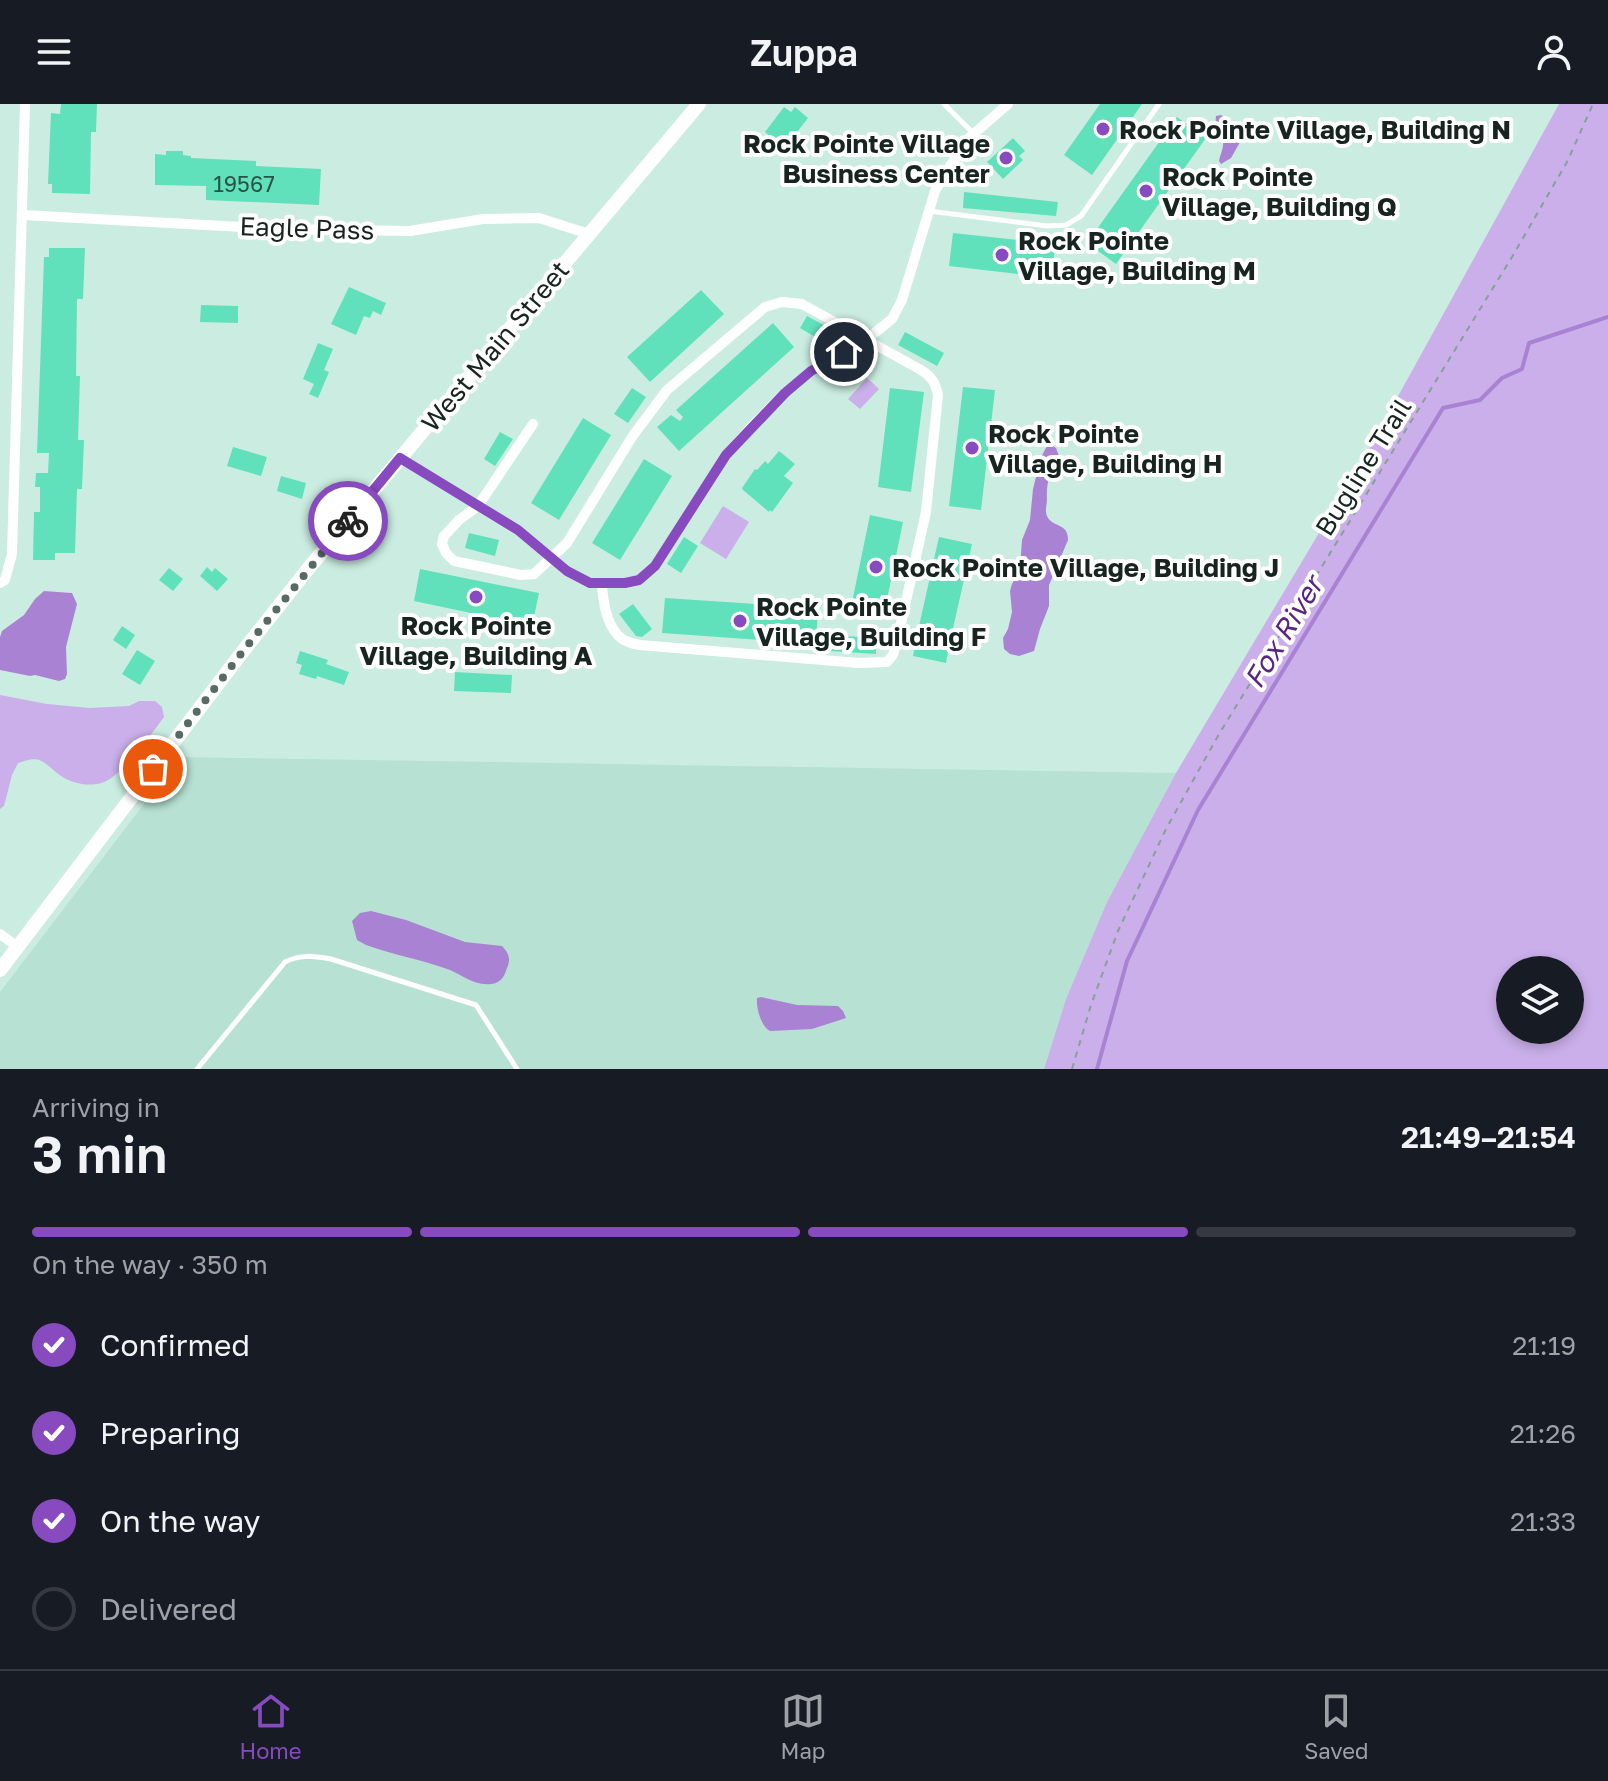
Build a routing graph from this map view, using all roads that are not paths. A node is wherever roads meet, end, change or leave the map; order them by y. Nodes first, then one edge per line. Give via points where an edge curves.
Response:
1 (25, 104) edge
2 (699, 104) edge
3 (944, 104) edge
4 (1008, 104) edge
5 (1159, 104) edge
6 (974, 134) junction
7 (928, 211) junction
8 (23, 215) junction
9 (589, 234) junction
10 (867, 339) junction
11 (533, 424) dead end
12 (400, 458) junction
13 (478, 506) junction
14 (552, 557) junction
15 (0, 583) edge
16 (602, 584) junction
17 (0, 934) edge
18 (18, 947) junction
19 (0, 970) edge
20 (197, 1069) edge
21 (517, 1069) edge

1 - 8 street
2 - 9 main road, West Main Street
3 - 6 lane
4 - 6 street
5 - 7 lane via 1081,216 1066,225
6 - 7 street via 935,191
7 - 10 street via 898,310
8 - 9 street, Eagle Pass via 410,231 483,219 539,218
8 - 15 street via 12,554
9 - 12 main road, West Main Street
10 - 14 street via 802,304 765,307 667,390 567,543
10 - 16 street via 811,371 753,425 726,455 655,566 639,580
10 - 16 street via 931,376 938,395 926,512 897,641 887,662 640,645 620,637 609,621
11 - 13 street
12 - 13 street
12 - 18 main road, West Main Street via 247,646
13 - 14 street
13 - 14 street via 444,536 442,544 454,561 521,575 534,574
14 - 16 street via 567,571
17 - 18 street
18 - 19 main road, West Main Street
20 - 21 lane via 285,962 309,955 476,1005

